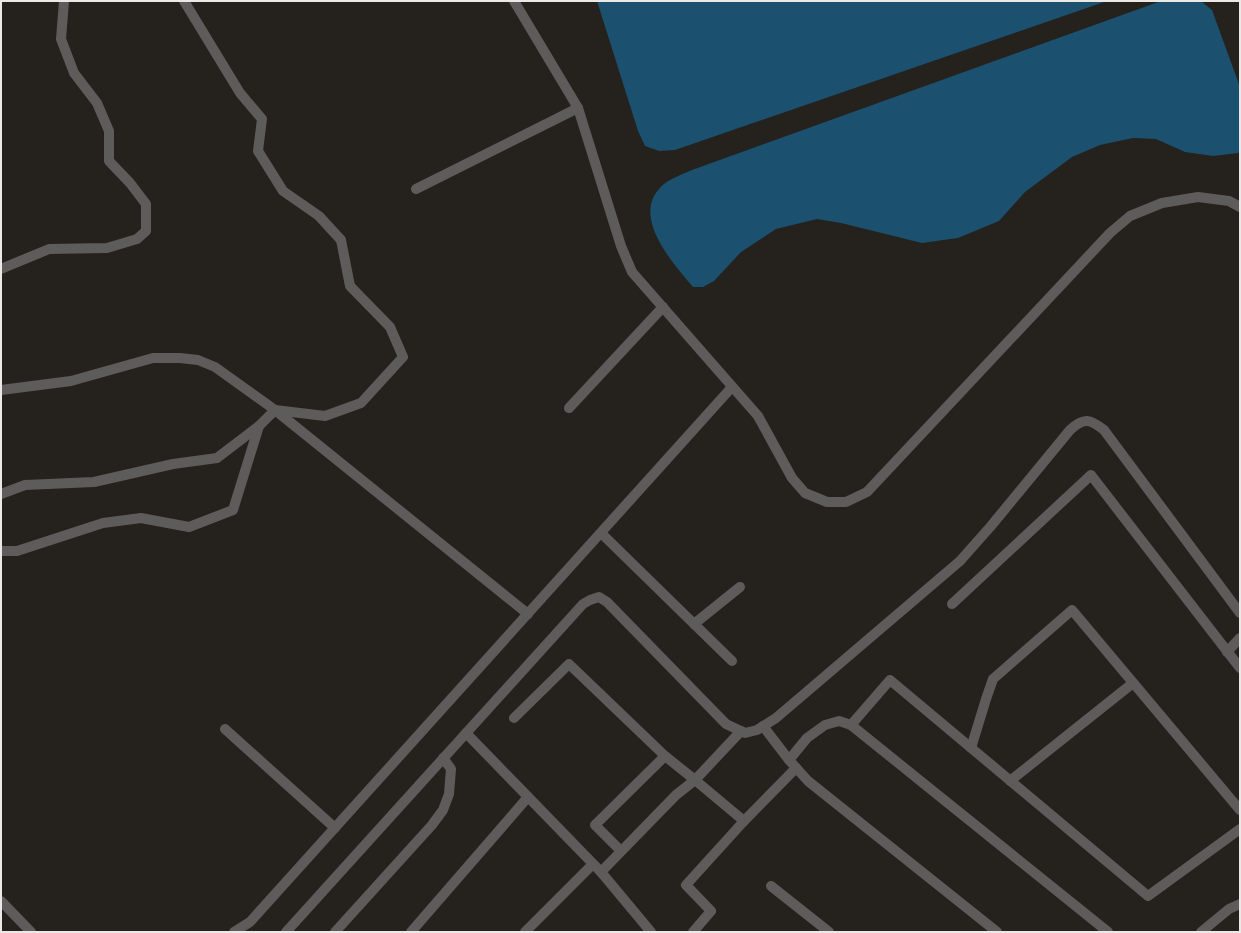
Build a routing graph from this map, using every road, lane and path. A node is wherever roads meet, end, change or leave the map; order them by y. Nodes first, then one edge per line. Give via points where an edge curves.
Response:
1 (64, 1) edge
2 (184, 1) edge
3 (514, 1) edge
4 (578, 108) junction
5 (416, 190) dead end
6 (1240, 207) edge
7 (1, 269) edge
8 (663, 307) junction
9 (732, 387) junction
10 (1, 390) edge
11 (569, 408) dead end
12 (275, 410) junction
13 (259, 426) junction
14 (1, 494) edge
15 (601, 533) junction
16 (1, 551) edge
17 (740, 587) dead end
18 (952, 604) dead end
19 (1240, 613) edge
20 (528, 614) junction
21 (694, 624) junction
22 (1240, 638) edge
23 (1227, 652) junction
24 (732, 660) dead end
25 (1240, 668) edge
26 (1133, 682) junction
27 (514, 718) dead end
28 (851, 725) junction
29 (763, 726) junction
30 (225, 729) dead end
31 (741, 731) junction
32 (466, 733) junction
33 (972, 748) junction
34 (665, 756) junction
35 (443, 758) junction
36 (789, 760) junction
37 (796, 768) junction
38 (695, 780) junction
39 (1010, 781) junction
40 (528, 797) junction
41 (1240, 810) edge
42 (744, 821) junction
43 (335, 828) junction
44 (1240, 829) edge
45 (617, 847) dead end
46 (593, 864) junction
47 (601, 872) junction
48 (770, 886) dead end
49 (1, 901) edge
50 (1240, 904) edge
51 (31, 932) edge
52 (234, 932) edge
53 (286, 932) edge
54 (335, 932) edge
55 (411, 932) edge
56 (525, 932) edge
57 (651, 932) edge
58 (693, 932) edge
59 (829, 932) edge
60 (997, 932) edge
61 (1108, 932) edge
62 (1201, 932) edge

1 - 7 street via 61,40 74,74 97,102 109,131 109,161 146,204 146,231 137,239 107,248 49,249
2 - 12 street via 240,93 262,119 258,151 283,190 319,216 341,240 350,286 390,327 403,357 361,403 325,416
3 - 4 street
4 - 5 street
4 - 8 street via 621,246 632,272
6 - 9 street via 1229,201 1198,197 1162,203 1130,216 1110,233 866,492 846,502 826,502 805,493 792,478 758,416
8 - 9 street
8 - 11 street
9 - 15 street
10 - 12 street via 71,381 153,358 180,358 198,360 215,367
12 - 13 street
12 - 20 street
13 - 14 street via 217,458 172,464 94,482 25,485
13 - 16 street via 233,510 189,527 141,518 103,523 17,551
15 - 20 street
15 - 21 street
17 - 21 street
18 - 23 street via 1091,475
19 - 29 street via 1104,430 1088,420 1076,424 1070,430 960,561 776,718
20 - 43 street
21 - 24 street
22 - 23 street
23 - 25 street
26 - 33 street via 1072,610 993,680
26 - 39 street
26 - 41 street
27 - 34 street via 569,664
28 - 33 street via 890,680
28 - 36 street via 839,721 825,725 807,738
28 - 61 street
29 - 31 street via 746,733
29 - 36 street
30 - 43 street
31 - 32 street via 726,724 608,602 599,597 583,604
31 - 38 street
32 - 35 street
32 - 40 street
33 - 39 street
34 - 38 street
34 - 45 street via 595,825
35 - 53 street
35 - 54 street via 450,769 451,785 443,810
36 - 37 street
37 - 42 street
37 - 60 street via 808,781
38 - 42 street
38 - 47 street via 676,795
39 - 44 street via 1148,896
40 - 46 street
40 - 55 street
42 - 58 street via 686,885 711,911
43 - 52 street via 250,922
46 - 47 street
46 - 56 street
47 - 57 street
48 - 59 street
49 - 51 street
50 - 62 street via 1229,909

